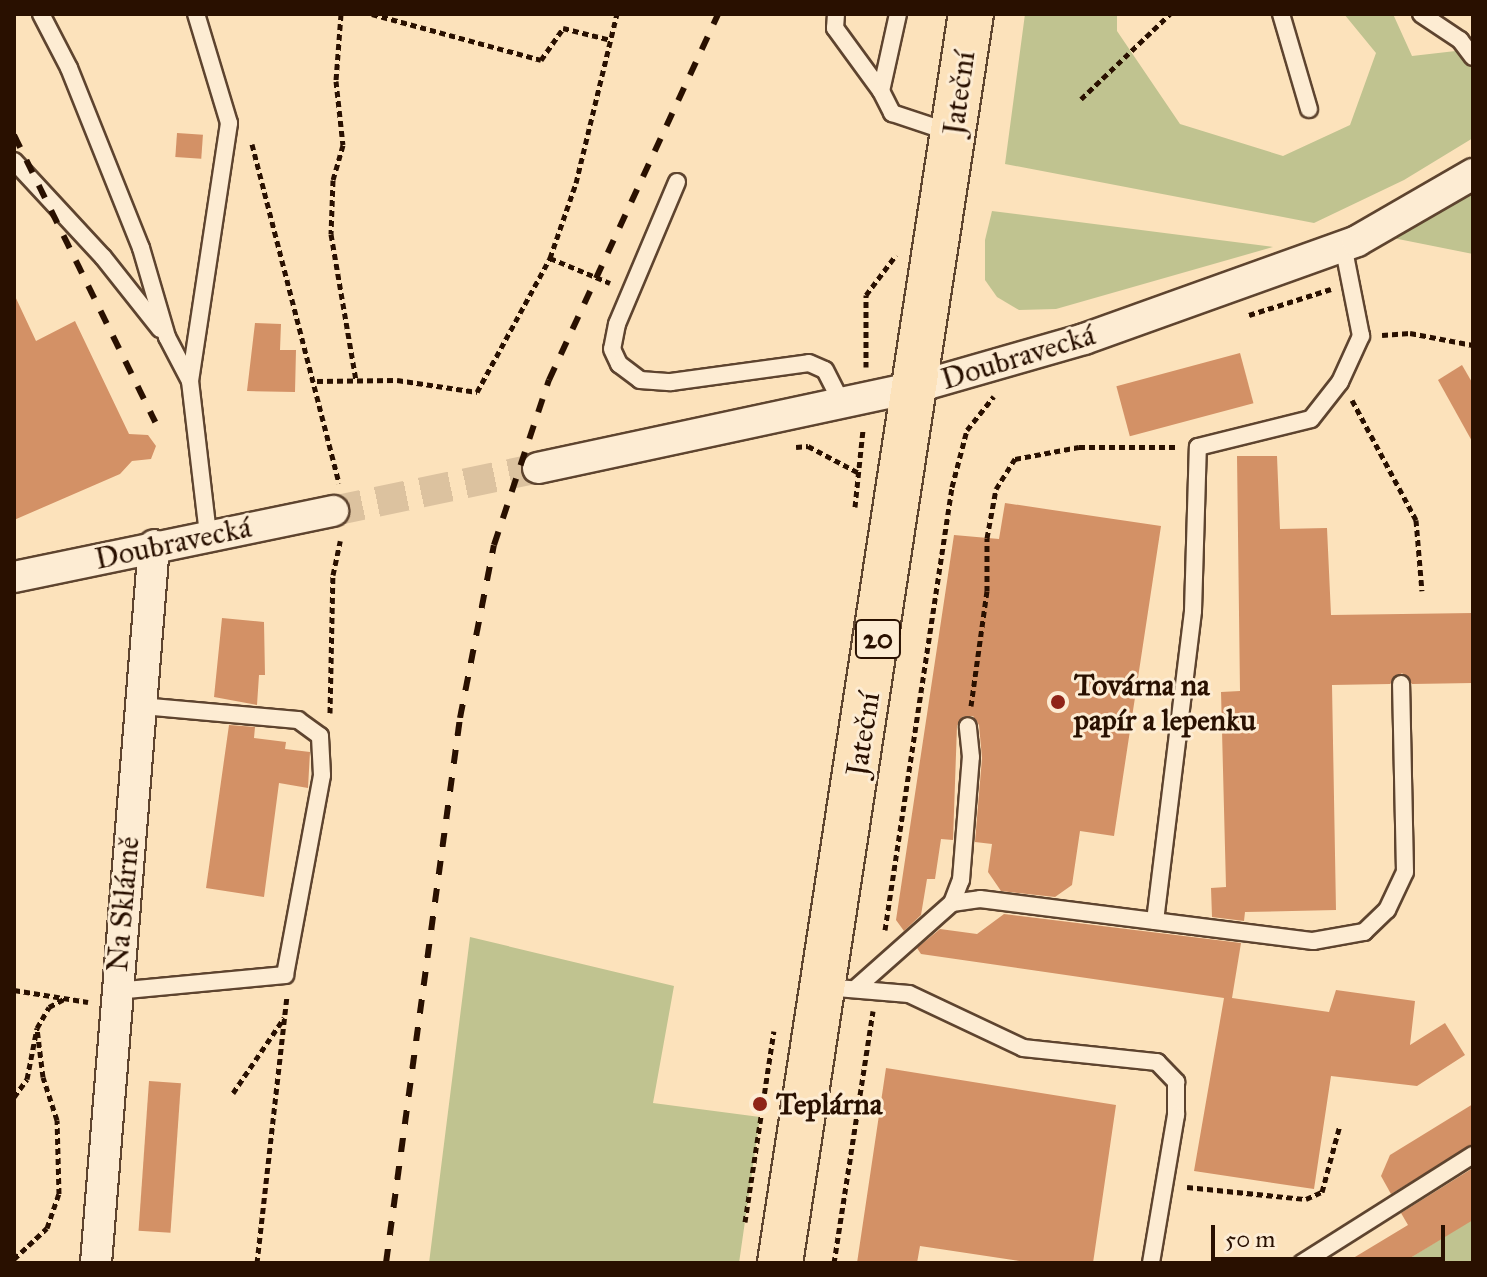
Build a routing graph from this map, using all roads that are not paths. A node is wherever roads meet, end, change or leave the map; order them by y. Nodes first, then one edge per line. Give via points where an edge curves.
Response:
1 (41, 14) edge
2 (196, 14) edge
3 (836, 14) edge
4 (898, 14) edge
5 (971, 14) edge
6 (1281, 14) edge
7 (1421, 14) edge
8 (1473, 57) edge
9 (881, 91) junction
10 (1309, 109) dead end
11 (953, 133) junction
12 (14, 161) edge
13 (1473, 174) edge
14 (677, 182) dead end
15 (1343, 245) junction
16 (167, 337) junction
17 (190, 381) junction
18 (917, 387) junction
19 (842, 404) junction
20 (538, 468) tunnel mouth
21 (337, 511) tunnel mouth
22 (208, 535) junction
23 (154, 545) junction
24 (14, 577) edge
25 (1401, 684) dead end
26 (140, 706) junction
27 (968, 726) road end
28 (952, 903) junction
29 (1155, 921) junction
30 (839, 988) junction
31 (115, 998) junction
32 (1473, 1155) edge
33 (96, 1263) edge
34 (780, 1263) edge
35 (1151, 1263) edge
36 (1302, 1263) edge

1 - 16 lane via 69,68 141,248
2 - 17 lane via 229,123
3 - 9 lane via 835,28
4 - 9 lane
5 - 11 main road, Jateční / 20
6 - 10 lane
7 - 8 lane via 1460,40
9 - 11 lane via 892,113
11 - 18 main road, Jateční / 20
12 - 16 lane via 103,257
13 - 15 street, Doubravecká
14 - 19 lane via 630,291 612,349 619,364 640,380 671,382 809,363 825,370
15 - 18 street, Doubravecká via 1084,339
15 - 29 lane via 1361,336 1340,382 1311,419 1198,447 1193,611
16 - 17 lane
17 - 22 lane
18 - 19 street, Doubravecká
18 - 30 main road, Jateční / 20
19 - 20 street, Doubravecká
21 - 22 street, Doubravecká
22 - 23 street, Doubravecká
23 - 24 street, Doubravecká
23 - 26 street, Na Sklárně
25 - 29 lane via 1405,872 1387,910 1364,932 1313,941
26 - 31 street, Na Sklárně
26 - 31 lane via 298,720 320,736 322,775 285,975
27 - 28 lane via 961,880
28 - 29 lane via 980,899
28 - 30 lane via 879,972
30 - 34 main road, Jateční / 20
30 - 35 lane via 909,994 1023,1048 1157,1062 1176,1082 1166,1184
31 - 33 street, Na Sklárně
32 - 36 lane

